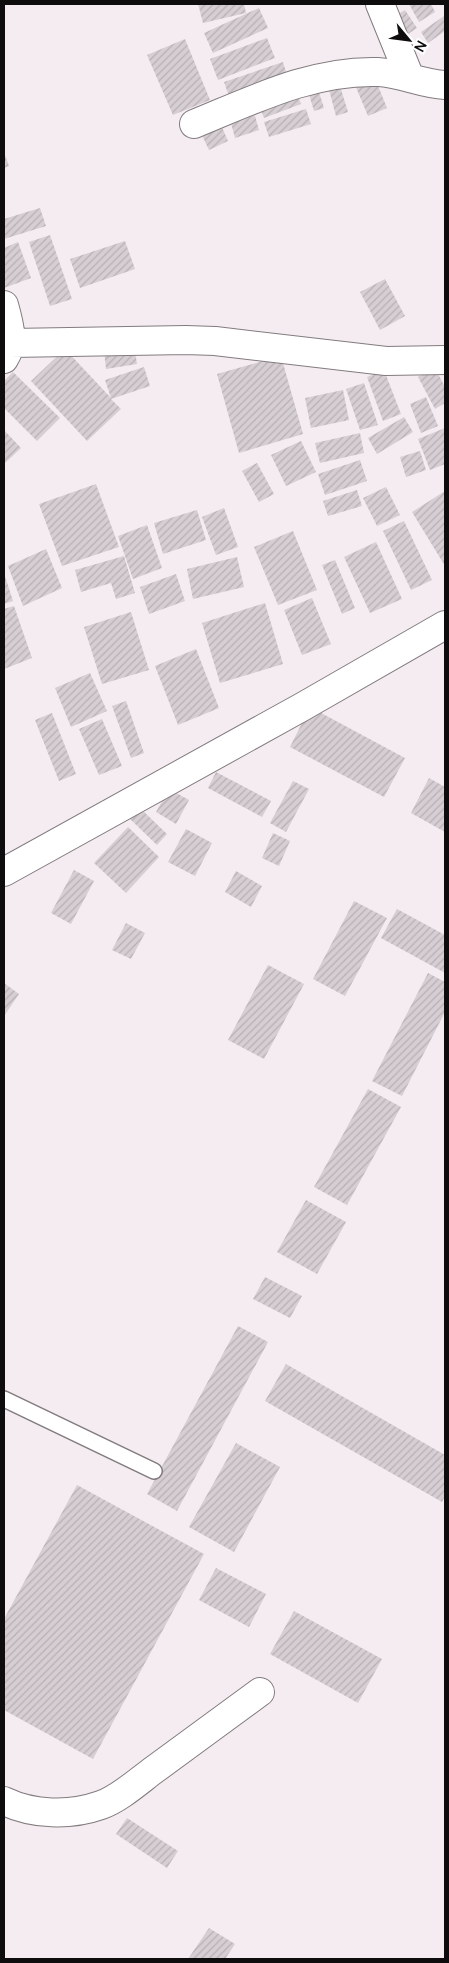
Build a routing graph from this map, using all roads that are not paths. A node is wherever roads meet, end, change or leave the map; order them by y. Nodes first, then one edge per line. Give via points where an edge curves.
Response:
1 (380, 4) edge
2 (410, 78) junction
3 (445, 84) edge
4 (194, 124) dead end
5 (4, 305) edge
6 (7, 351) edge
7 (445, 360) edge
8 (445, 625) edge
9 (4, 872) edge
10 (4, 1399) edge
11 (154, 1471) dead end
12 (260, 1692) dead end
13 (4, 1801) edge

1 - 2 street
2 - 3 street
2 - 4 street via 363,72 337,74 302,82
5 - 6 street via 10,332
6 - 7 street via 186,340 386,361
8 - 9 street
10 - 11 lane
12 - 13 street via 102,1805 48,1813

